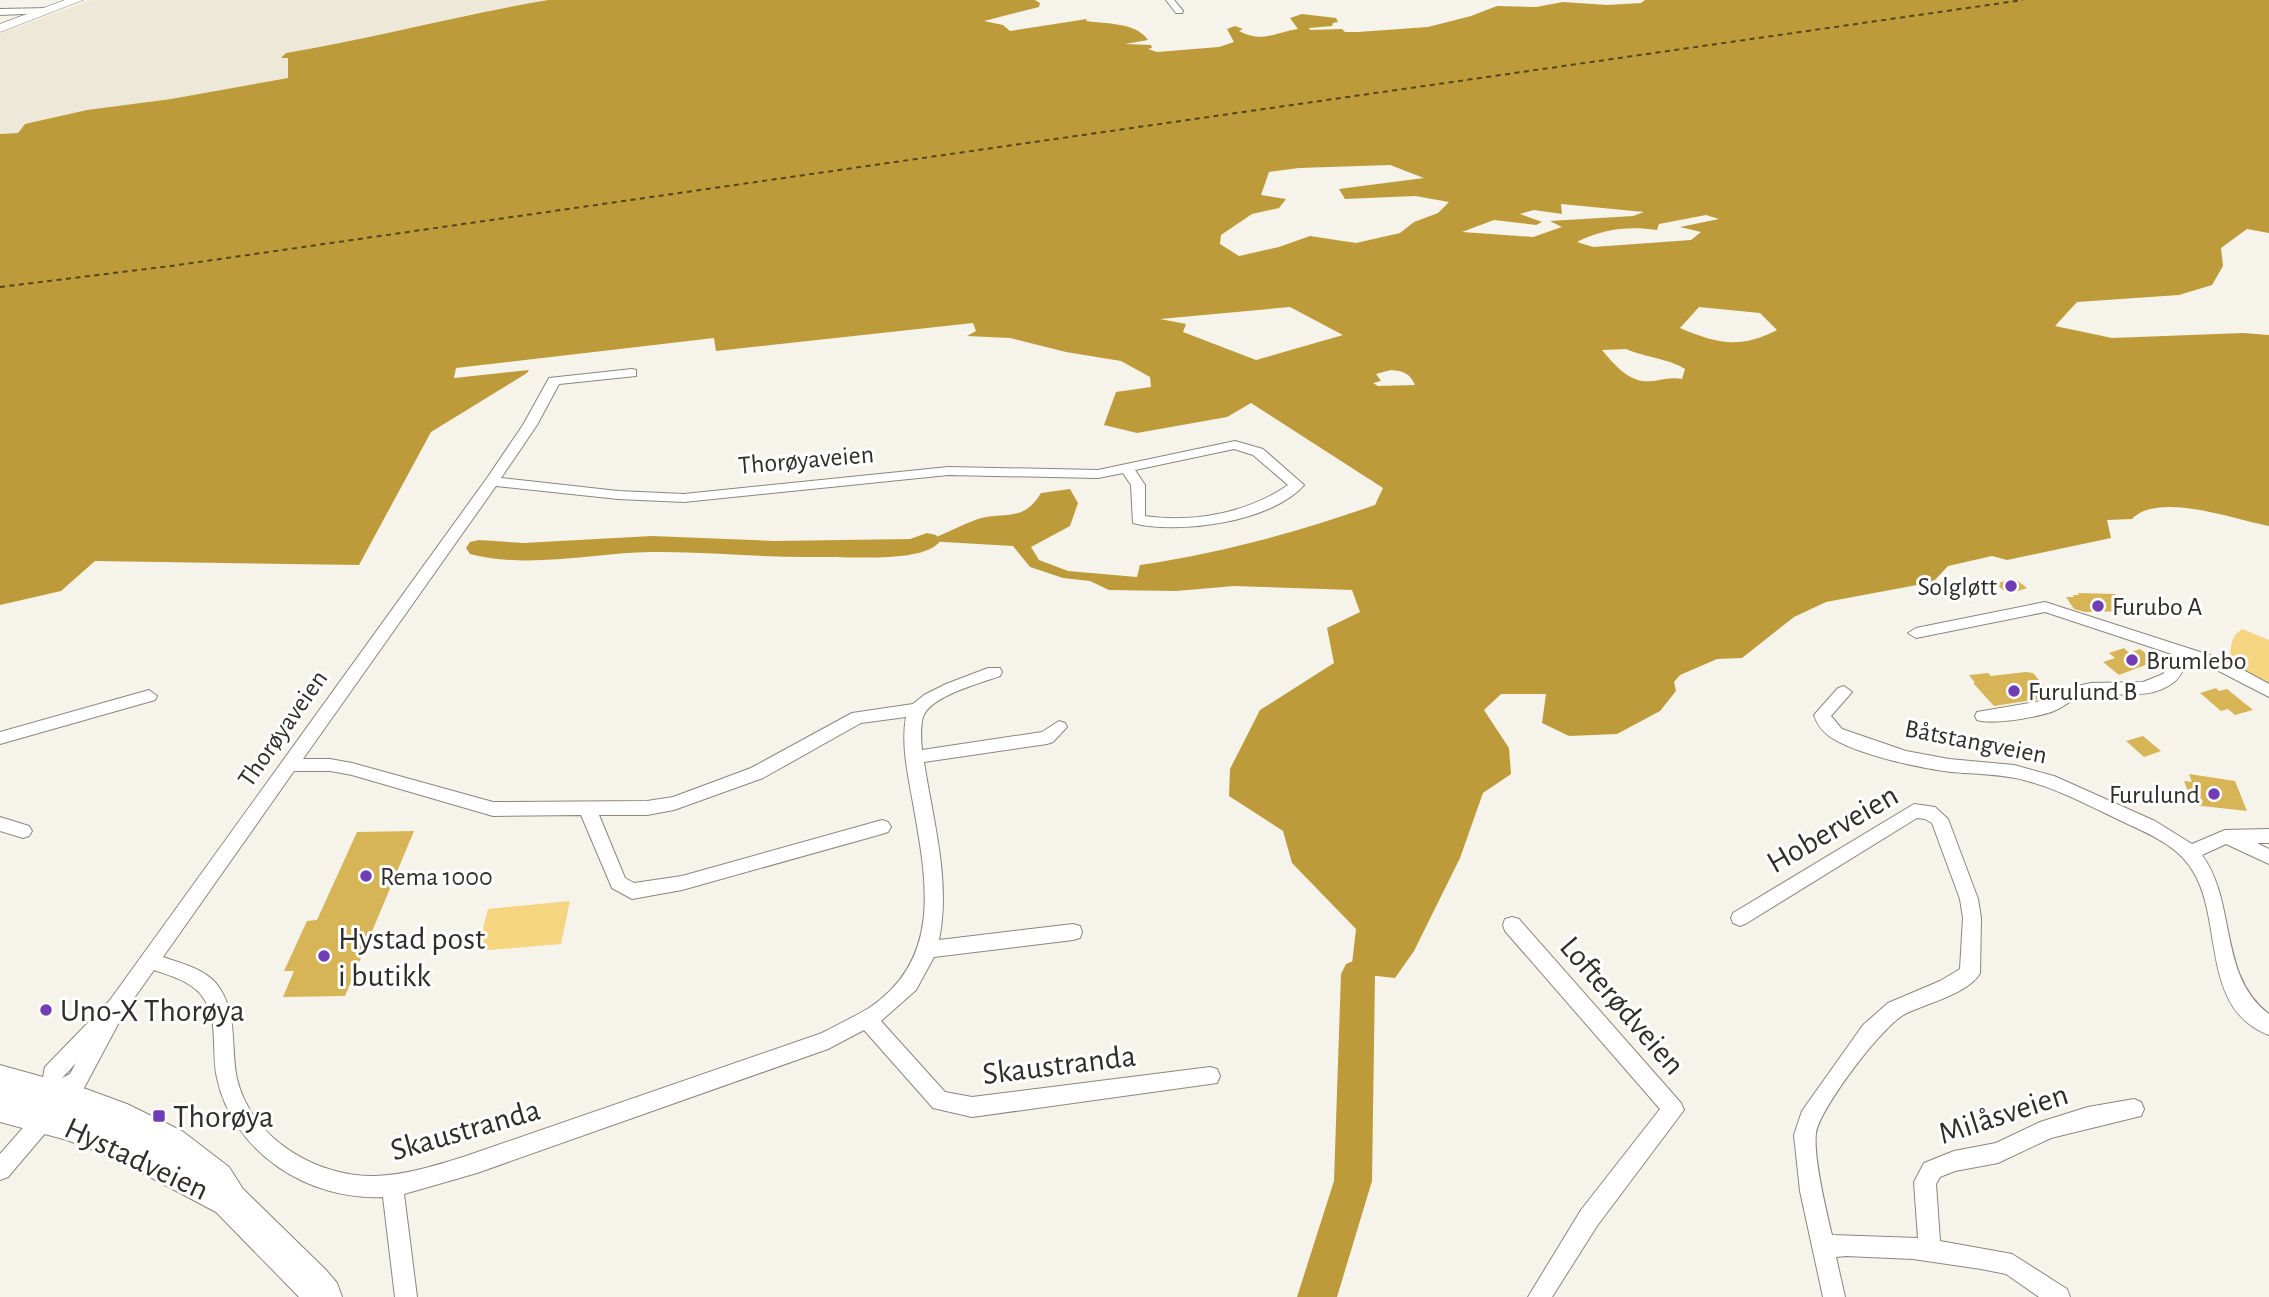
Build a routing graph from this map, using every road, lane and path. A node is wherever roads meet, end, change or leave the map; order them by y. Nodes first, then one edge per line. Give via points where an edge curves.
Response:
1 (1170, 0) edge
2 (66, 2) edge
3 (46, 10) junction
4 (1179, 10) dead end
5 (0, 12) edge
6 (0, 28) edge
7 (632, 373) dead end
8 (1126, 468) junction
9 (492, 481) junction
10 (1916, 633) dead end
11 (2185, 653) junction
12 (994, 672) dead end
13 (2269, 691) edge
14 (1844, 692) dead end
15 (149, 696) dead end
16 (917, 710) junction
17 (1983, 716) dead end
18 (1059, 727) dead end
19 (0, 738) edge
20 (915, 758) junction
21 (287, 765) junction
22 (587, 810) junction
23 (0, 824) edge
24 (882, 827) dead end
25 (23, 831) dead end
26 (2269, 836) edge
27 (2228, 837) junction
28 (2190, 852) junction
29 (2269, 858) edge
30 (1740, 918) dead end
31 (1512, 925) dead end
32 (1073, 932) dead end
33 (930, 949) junction
34 (149, 960) junction
35 (868, 1021) junction
36 (2269, 1026) edge
37 (1210, 1076) dead end
38 (0, 1081) edge
39 (0, 1106) edge
40 (48, 1106) junction
41 (2134, 1109) dead end
42 (0, 1170) edge
43 (393, 1185) junction
44 (228, 1199) joint
45 (1823, 1246) junction
46 (1930, 1250) junction
47 (323, 1297) edge
48 (406, 1297) edge
49 (1539, 1297) edge
50 (1834, 1297) edge
51 (2059, 1297) edge

1 - 4 street
2 - 3 main road
3 - 5 street
3 - 6 main road
7 - 9 street, Thorøyaveien via 554,381
8 - 8 street, Thorøyaveien via 1235,445 1258,452 1297,485 1237,512 1186,523 1152,523 1138,520 1138,485
8 - 9 street, Thorøyaveien via 1082,476 948,471 684,498
9 - 21 street, Thorøyaveien
10 - 11 street via 2045,607
11 - 13 street via 2219,664
11 - 17 street via 2169,678 2145,688 2091,689 2066,694 2052,705
12 - 16 street via 942,692
14 - 28 street, Båtstangveien via 1822,715 1836,733 1924,761 2010,770 2039,778 2141,822
15 - 19 street
16 - 20 street, Skaustranda
16 - 22 street via 858,717 757,773 674,803
18 - 20 street via 1047,738
20 - 33 street, Skaustranda via 935,886
21 - 22 street via 352,769 493,809
21 - 34 street, Thorøyaveien
22 - 24 street via 618,883 632,891 674,885
23 - 25 street
26 - 27 street
27 - 28 street
27 - 29 street
28 - 36 street, Båtstangveien via 2206,877 2232,985 2250,1012
30 - 45 street, Hoberveien via 1914,811 1929,812 1939,820 1969,899 1970,973 1895,1009 1870,1031 1812,1111 1805,1135
31 - 49 street, Lofterødveien via 1674,1110 1589,1218
32 - 33 street
33 - 35 street, Skaustranda via 901,992
34 - 40 street, Thorøyaveien via 117,1006 77,1081
34 - 43 street, Skaustranda via 197,979 214,997 232,1097 268,1149 324,1178 359,1186
35 - 37 street, Skaustranda via 940,1101 972,1107
35 - 43 street, Skaustranda via 794,1052 477,1163
38 - 40 main road, Hystadveien
39 - 40 main road, Hystadveien
40 - 42 street, Hystadveien
40 - 44 main road, Hystadveien via 148,1129 219,1181
41 - 46 street, Milåsveien via 2047,1129 1998,1153 1932,1170 1925,1182
43 - 48 street
44 - 47 main road, Hystadveien
45 - 46 street
45 - 50 street, Hoberveien
46 - 51 street via 2012,1265

